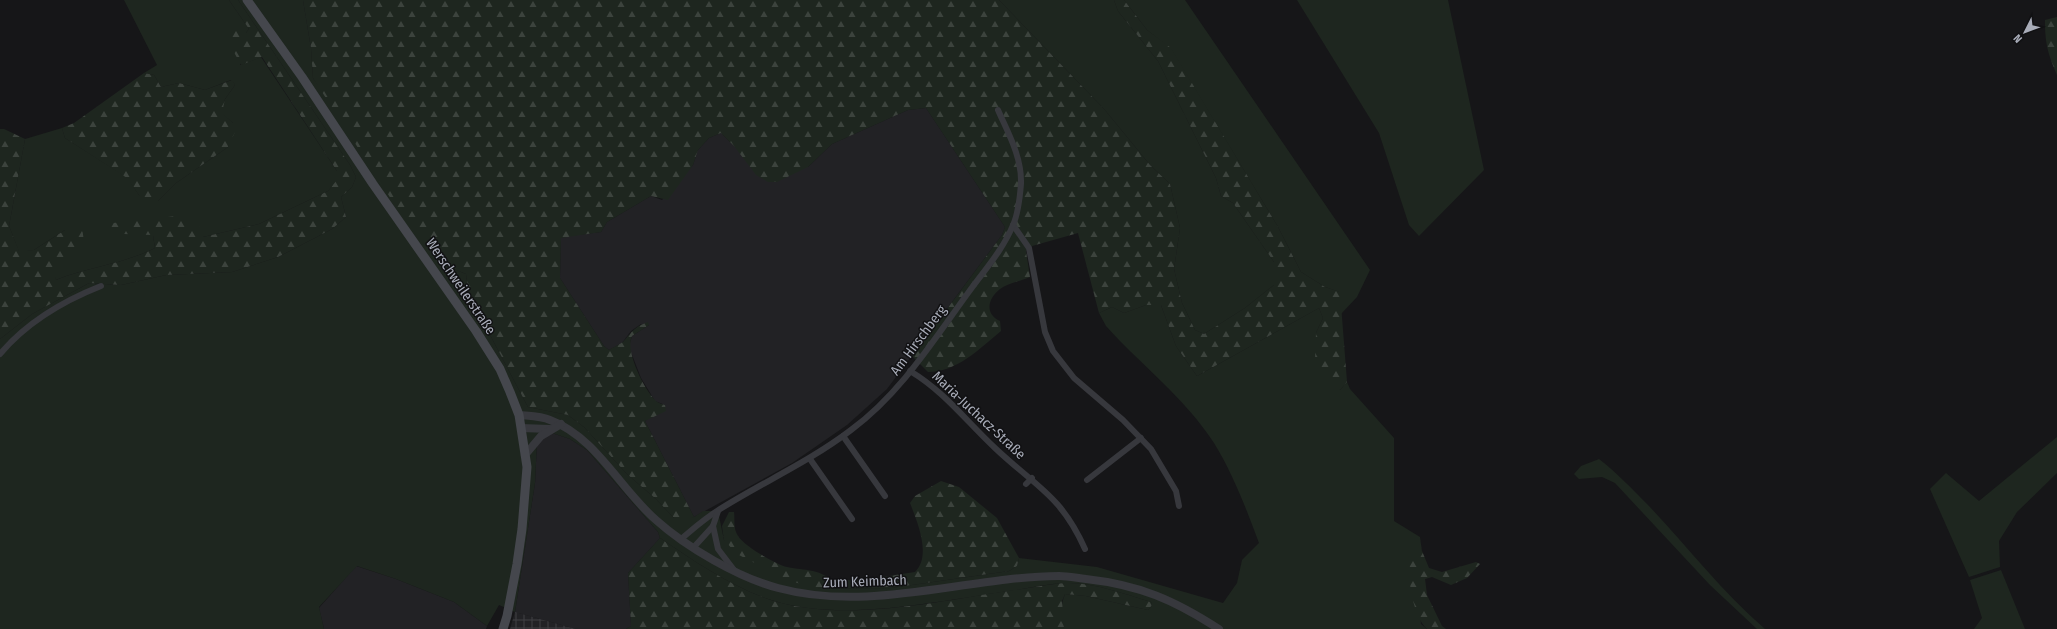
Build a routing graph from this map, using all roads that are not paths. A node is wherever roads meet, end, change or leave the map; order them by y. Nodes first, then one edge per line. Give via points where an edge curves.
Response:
1 (247, 0) edge
2 (998, 110) dead end
3 (1013, 225) junction
4 (101, 286) dead end
5 (0, 354) edge
6 (910, 371) junction
7 (519, 415) junction
8 (561, 424) junction
9 (521, 428) junction
10 (550, 429) junction
11 (843, 436) junction
12 (1141, 438) junction
13 (525, 455) junction
14 (810, 459) junction
15 (1032, 478) junction
16 (1087, 480) dead end
17 (1026, 484) dead end
18 (885, 496) dead end
19 (1179, 506) dead end
20 (718, 511) junction
21 (852, 519) dead end
22 (713, 526) junction
23 (681, 539) junction
24 (694, 547) junction
25 (1084, 549) dead end
26 (734, 571) junction
27 (503, 629) edge
28 (1219, 629) edge

1 - 7 main road, Werschweilerstraße via 476,331 500,369
2 - 3 street, Am Hirschberg via 1015,148 1021,183
3 - 6 street, Am Hirschberg via 997,253
3 - 12 street via 1029,248 1045,332 1053,351 1074,378
4 - 5 street via 78,295 43,316
6 - 11 street, Am Hirschberg via 886,400
6 - 15 street, Maria-Juchacz-Straße via 946,397 996,449
7 - 8 street, Zum Keimbach via 548,419
7 - 9 main road, Werschweilerstraße
8 - 10 street
8 - 23 street, Zum Keimbach via 590,448 656,520
9 - 10 street
9 - 13 main road, Werschweilerstraße
10 - 13 street
11 - 14 street, Am Hirschberg
11 - 18 street
12 - 16 street
12 - 19 street via 1162,466 1176,491
13 - 27 main road, Werschweilerstraße via 522,529 510,604
14 - 20 street, Am Hirschberg
14 - 21 street
15 - 17 street, Maria-Juchacz-Straße
15 - 25 street, Maria-Juchacz-Straße via 1068,516
20 - 22 street
20 - 23 street, Am Hirschberg
22 - 24 street
22 - 26 street via 718,549
23 - 24 street, Zum Keimbach
24 - 26 street, Zum Keimbach
26 - 28 street, Zum Keimbach via 776,588 810,596 841,598 886,596 981,582 1061,576 1111,582 1150,592

